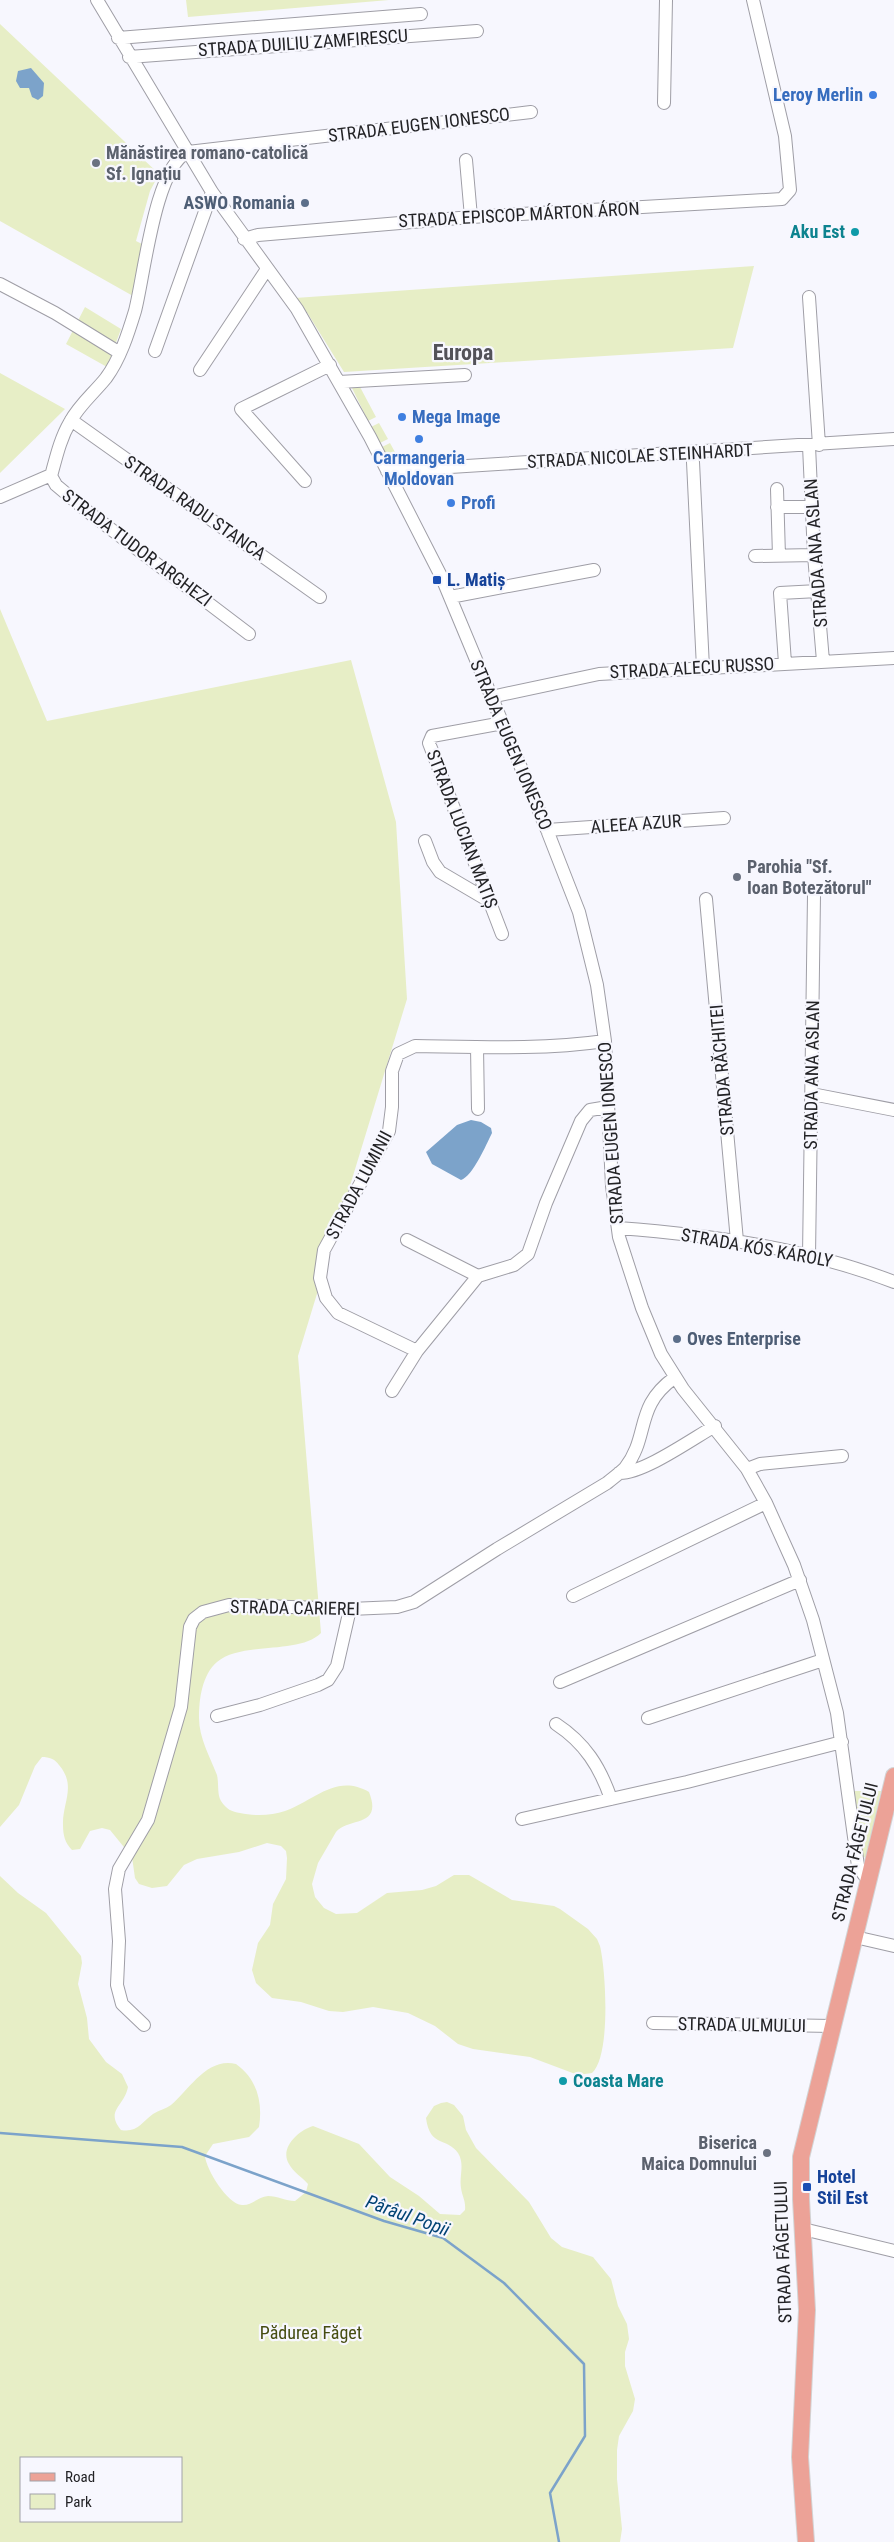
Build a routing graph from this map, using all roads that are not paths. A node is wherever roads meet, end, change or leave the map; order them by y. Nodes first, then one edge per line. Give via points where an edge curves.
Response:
1 (97, 0) edge
2 (666, 0) edge
3 (753, 0) edge
4 (421, 14) dead end
5 (477, 31) dead end
6 (118, 38) junction
7 (129, 57) junction
8 (664, 103) dead end
9 (531, 112) dead end
10 (188, 152) junction
11 (466, 160) dead end
12 (212, 192) junction
13 (471, 216) junction
14 (244, 239) junction
15 (267, 269) junction
16 (0, 284) edge
17 (809, 297) dead end
18 (155, 351) dead end
19 (120, 353) junction
20 (330, 365) junction
21 (200, 370) dead end
22 (465, 375) dead end
23 (339, 382) junction
24 (71, 420) junction
25 (894, 439) edge
26 (814, 445) junction
27 (694, 462) dead end
28 (387, 471) junction
29 (51, 476) junction
30 (305, 481) dead end
31 (777, 489) dead end
32 (0, 497) edge
33 (777, 507) junction
34 (811, 507) junction
35 (814, 554) junction
36 (755, 556) dead end
37 (779, 556) junction
38 (594, 570) dead end
39 (818, 591) junction
40 (320, 597) dead end
41 (450, 597) junction
42 (249, 634) dead end
43 (894, 658) edge
44 (823, 661) junction
45 (785, 663) junction
46 (703, 668) junction
47 (491, 697) junction
48 (502, 723) junction
49 (724, 818) dead end
50 (547, 830) junction
51 (425, 841) dead end
52 (814, 895) dead end
53 (706, 899) dead end
54 (491, 902) junction
55 (502, 934) dead end
56 (605, 1042) junction
57 (477, 1047) junction
58 (812, 1094) junction
59 (608, 1107) junction
60 (478, 1109) dead end
61 (894, 1110) edge
62 (618, 1228) junction
63 (407, 1240) dead end
64 (737, 1241) junction
65 (809, 1256) junction
66 (478, 1276) junction
67 (894, 1282) edge
68 (417, 1351) junction
69 (674, 1378) junction
70 (392, 1391) dead end
71 (715, 1426) junction
72 (842, 1456) dead end
73 (747, 1470) junction
74 (619, 1473) junction
75 (766, 1503) junction
76 (800, 1580) junction
77 (572, 1596) dead end
78 (350, 1610) junction
79 (821, 1661) junction
80 (560, 1682) dead end
81 (707, 1692) dead end
82 (217, 1716) dead end
83 (648, 1718) dead end
84 (556, 1724) dead end
85 (842, 1742) junction
86 (894, 1776) edge
87 (611, 1800) junction
88 (522, 1819) dead end
89 (870, 1877) junction
90 (855, 1937) junction
91 (894, 1946) edge
92 (653, 2024) dead end
93 (144, 2026) dead end
94 (832, 2026) junction
95 (802, 2229) junction
96 (894, 2251) edge
97 (806, 2542) edge

1 - 6 street, STRADA EUGEN IONESCO
2 - 8 street
3 - 13 street, STRADA EPISCOP MÁRTON ÁRON via 785,136 790,190 787,196 776,200
4 - 6 street
5 - 7 street, STRADA DUILIU ZAMFIRESCU
6 - 7 street, STRADA EUGEN IONESCO
7 - 10 street, STRADA EUGEN IONESCO
9 - 10 street, STRADA EUGEN IONESCO
10 - 12 street, STRADA EUGEN IONESCO
10 - 19 street, STRADA TUDOR ARGHEZI via 178,159 159,197 134,312
11 - 13 street
12 - 14 street, STRADA EUGEN IONESCO
12 - 18 street
13 - 14 street, STRADA EPISCOP MÁRTON ÁRON via 258,235
14 - 15 street, STRADA EUGEN IONESCO
15 - 20 street, STRADA EUGEN IONESCO
15 - 21 street
16 - 19 street
17 - 26 street, STRADA ANA ASLAN
19 - 24 street, STRADA TUDOR ARGHEZI via 105,379
20 - 23 street, STRADA EUGEN IONESCO
20 - 30 street via 241,409
22 - 23 street
23 - 28 street, STRADA EUGEN IONESCO
24 - 29 street, STRADA TUDOR ARGHEZI
24 - 40 street, STRADA RADU STANCA
25 - 26 street, STRADA NICOLAE STEINHARDT
26 - 28 street, STRADA NICOLAE STEINHARDT
26 - 34 street, STRADA ANA ASLAN
27 - 46 street
28 - 41 street, STRADA EUGEN IONESCO
29 - 32 street
29 - 42 street, STRADA TUDOR ARGHEZI via 56,485 86,511
31 - 33 street
33 - 34 street
33 - 37 street
34 - 35 street, STRADA ANA ASLAN
35 - 37 street
35 - 39 street, STRADA ANA ASLAN
36 - 37 street
38 - 41 street
39 - 44 street, STRADA ANA ASLAN
39 - 45 street via 780,593
41 - 47 street, STRADA EUGEN IONESCO
43 - 44 street, STRADA ALECU RUSSO
44 - 45 street, STRADA ALECU RUSSO
45 - 46 street, STRADA ALECU RUSSO
46 - 47 street, STRADA ALECU RUSSO via 599,674
47 - 48 street, STRADA EUGEN IONESCO
48 - 50 street, STRADA EUGEN IONESCO
48 - 54 street, STRADA LUCIAN MATIȘ via 429,739
49 - 50 street, ALEEA AZUR
50 - 56 street, STRADA EUGEN IONESCO via 579,912 592,963
51 - 54 street via 440,872
52 - 58 street, STRADA ANA ASLAN
53 - 64 street, STRADA RĂCHITEI
54 - 55 street, STRADA LUCIAN MATIȘ
56 - 57 street, STRADA LUMINII via 560,1048
56 - 59 street, STRADA EUGEN IONESCO
57 - 60 street
57 - 68 street, STRADA LUMINII via 415,1046 395,1057 389,1131 322,1257 320,1284 334,1310
58 - 61 street
58 - 65 street, STRADA ANA ASLAN
59 - 62 street, STRADA EUGEN IONESCO via 612,1186
59 - 66 street via 590,1110 581,1121 528,1254 514,1265
62 - 64 street, STRADA KÓS KÁROLY
62 - 69 street, STRADA EUGEN IONESCO via 650,1328
63 - 66 street
64 - 65 street, STRADA KÓS KÁROLY
65 - 67 street, STRADA KÓS KÁROLY via 853,1266
66 - 68 street
68 - 70 street
69 - 71 street, STRADA EUGEN IONESCO
69 - 74 street, STRADA CARIEREI via 652,1400 635,1450
71 - 73 street, STRADA EUGEN IONESCO
71 - 74 street via 630,1473
72 - 73 street via 760,1464
73 - 75 street, STRADA EUGEN IONESCO
74 - 78 street, STRADA CARIEREI via 600,1488 414,1602 397,1607
75 - 76 street, STRADA EUGEN IONESCO
75 - 77 street
76 - 79 street, STRADA EUGEN IONESCO
76 - 80 street
78 - 82 street via 337,1666 328,1680 260,1705
78 - 93 street, STRADA CARIEREI via 229,1605 203,1612 190,1627 181,1707 148,1820 120,1869 115,1889 119,1941 117,1985 122,2004
79 - 81 street
79 - 83 street
79 - 85 street, STRADA EUGEN IONESCO
84 - 87 street via 581,1743 603,1776
85 - 87 street
85 - 89 street, STRADA EUGEN IONESCO via 858,1866 864,1875
86 - 89 main road, STRADA FĂGETULUI
87 - 88 street
89 - 90 main road, STRADA FĂGETULUI
90 - 91 street, STRADA FĂGETULUI
90 - 94 main road, STRADA FĂGETULUI
92 - 94 street, STRADA ULMULUI
94 - 95 main road, STRADA FĂGETULUI via 801,2157
95 - 96 street
95 - 97 main road, STRADA FĂGETULUI via 807,2310 800,2457

